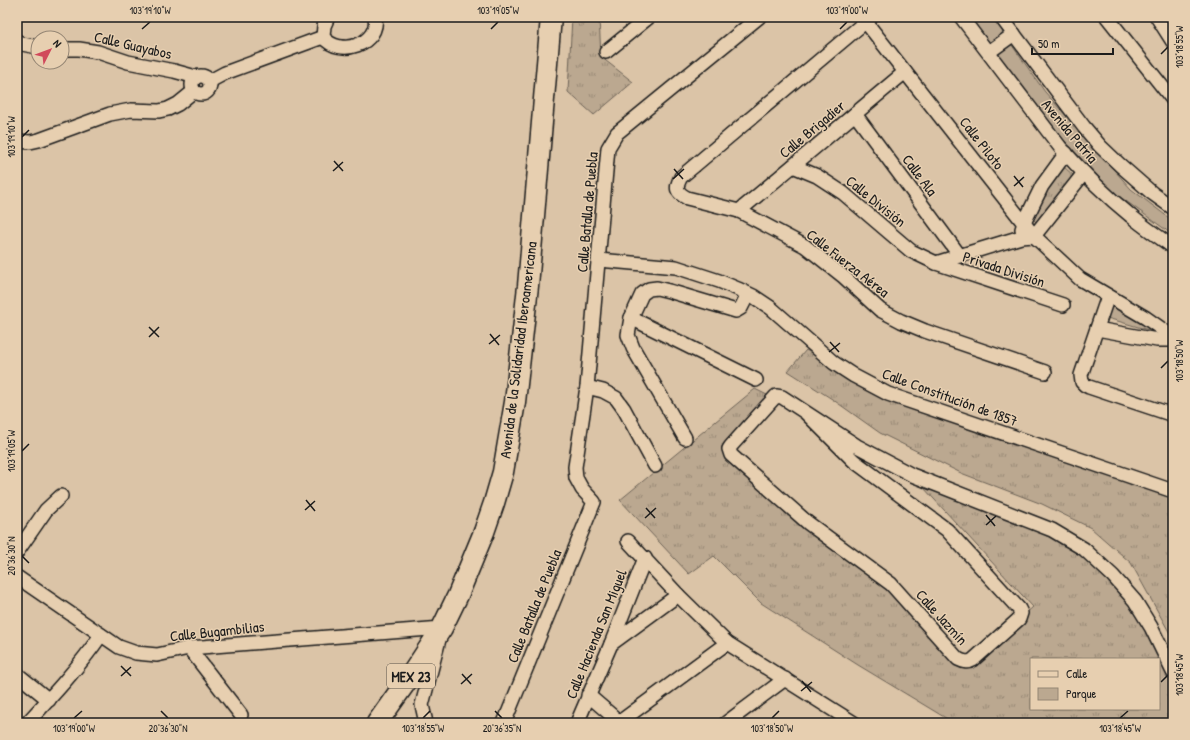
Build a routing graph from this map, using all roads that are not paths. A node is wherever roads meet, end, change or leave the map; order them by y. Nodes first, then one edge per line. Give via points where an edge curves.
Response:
1 (328, 17) edge
2 (376, 17) edge
3 (551, 17) edge
4 (649, 17) edge
5 (759, 17) edge
6 (962, 17) edge
7 (1001, 17) edge
8 (1107, 17) edge
9 (1157, 17) edge
10 (868, 19) edge
11 (638, 22) edge
12 (1014, 34) junction
13 (323, 37) junction
14 (17, 41) edge
15 (1173, 42) edge
16 (30, 46) edge
17 (70, 49) edge
18 (606, 52) dead end
19 (989, 52) junction
20 (906, 72) junction
21 (196, 77) junction
22 (210, 81) junction
23 (194, 91) junction
24 (1173, 100) edge
25 (855, 114) junction
26 (17, 142) edge
27 (1066, 153) junction
28 (793, 166) junction
29 (1084, 173) junction
30 (1173, 208) edge
31 (739, 211) junction
32 (1024, 223) junction
33 (1027, 237) junction
34 (1173, 247) edge
35 (960, 256) junction
36 (599, 260) junction
37 (936, 263) junction
38 (748, 294) junction
39 (1108, 296) junction
40 (1063, 305) dead end
41 (631, 318) junction
42 (1097, 329) junction
43 (1173, 337) edge
44 (1173, 340) edge
45 (1044, 372) dead end
46 (756, 380) dead end
47 (587, 387) junction
48 (805, 412) junction
49 (1173, 415) edge
50 (685, 438) dead end
51 (655, 466) dead end
52 (1173, 491) edge
53 (61, 496) dead end
54 (628, 541) dead end
55 (17, 552) edge
56 (645, 558) junction
57 (17, 577) edge
58 (678, 595) junction
59 (442, 628) junction
60 (100, 635) junction
61 (728, 643) junction
62 (611, 644) junction
63 (189, 648) junction
64 (1173, 672) edge
65 (17, 674) edge
66 (785, 679) junction
67 (588, 695) junction
68 (48, 700) junction
69 (241, 715) dead end
70 (385, 720) edge
71 (848, 722) edge
72 (27, 723) edge
73 (426, 723) edge
74 (504, 723) edge
75 (577, 723) edge
76 (726, 723) edge

1 - 13 street
2 - 13 street via 372,33 356,45 343,48 335,46
3 - 59 highway, Avenida de la Solidaridad Iberoamericana / MEX 23 via 528,286 510,436 503,472 484,532
4 - 11 street
5 - 36 street, Calle Batalla de Puebla via 617,133 608,148 606,160
6 - 19 street, Avenida Patria
7 - 12 street, Avenida Patria
8 - 24 street
9 - 15 street
10 - 20 street, Calle Piloto
10 - 31 street, Calle Fuerza Aérea via 681,177 677,184 678,191 687,198
11 - 18 street
12 - 19 street
12 - 30 street, Avenida Patria via 1100,146
13 - 22 street via 225,73
14 - 16 street
17 - 21 street, Calle Guayabos via 98,52 128,62
19 - 27 street, Avenida Patria
20 - 25 street, Calle Brigadier
20 - 32 street, Calle Piloto
21 - 22 street via 205,76
21 - 23 street via 192,85
22 - 23 street via 210,88 205,93
23 - 26 street via 168,109 131,110 110,114 39,140
25 - 28 street, Calle Brigadier
25 - 35 street, Calle Ala
27 - 29 street, Avenida Patria
27 - 32 street via 1042,186
28 - 31 street, Calle Brigadier
28 - 37 street, Calle División via 817,176 843,193 911,251
29 - 33 street
29 - 34 street, Avenida Patria via 1132,217
31 - 45 street, Calle Fuerza Aérea via 805,246 880,310 925,331
32 - 33 street, Calle Piloto
33 - 35 street
33 - 39 street, Calle Piloto via 1080,279
35 - 37 street
36 - 38 street, Calle Constitución de 1857 via 676,267
36 - 47 street, Calle Batalla de Puebla
37 - 40 street, Privada División
38 - 41 street via 736,312 669,291 649,289 642,294
38 - 52 street, Calle Constitución de 1857 via 771,308 834,363 888,394
39 - 42 street
39 - 43 street, Calle Piloto
41 - 46 street
41 - 50 street via 628,335 633,348
42 - 44 street via 1157,340
42 - 49 street via 1081,375 1082,382 1089,387
47 - 51 street via 616,398
47 - 74 street, Calle Batalla de Puebla via 575,467 576,478 594,502
48 - 48 street, Calle Jazmín via 782,396 776,396 731,446 731,455 808,523 891,584 958,659 966,662 973,660 1019,619 1019,609 947,530 854,461
48 - 64 street, Calle Jazmín via 857,446 912,475 1052,530 1084,549 1135,601
53 - 55 street via 46,510
54 - 56 street
56 - 58 street
56 - 62 street, Calle Hacienda San Miguel
57 - 60 street, Calle Bugambilias
58 - 61 street
58 - 62 street
59 - 63 street, Calle Bugambilias
59 - 70 highway, Avenida de la Solidaridad Iberoamericana / MEX 23
59 - 73 street via 422,705
60 - 63 street, Calle Bugambilias via 119,647 136,653 157,655
60 - 68 street via 89,652
61 - 66 street
61 - 67 street via 621,721 616,720
62 - 67 street, Calle Hacienda San Miguel
63 - 69 street
65 - 68 street
66 - 71 street
66 - 76 street
67 - 75 street, Calle Hacienda San Miguel
68 - 72 street

